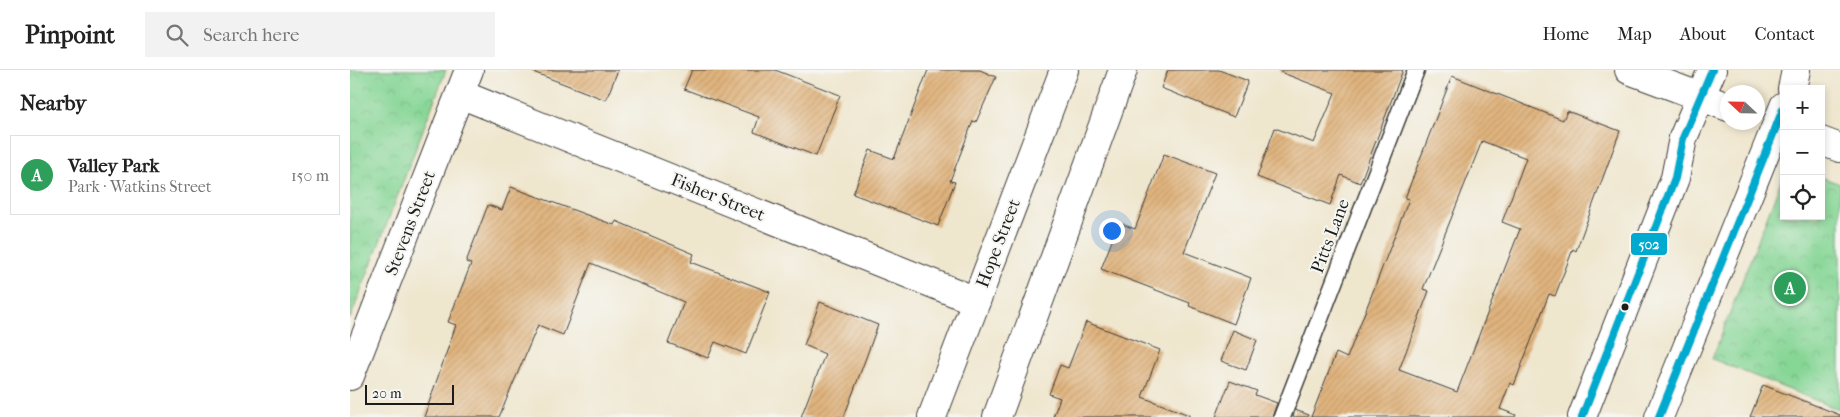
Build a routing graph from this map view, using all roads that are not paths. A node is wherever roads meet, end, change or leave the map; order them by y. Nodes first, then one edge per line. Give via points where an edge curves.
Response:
1 (1064, 70) edge
2 (1123, 70) edge
3 (1416, 70) edge
4 (1629, 70) edge
5 (1712, 70) edge
6 (1796, 70) edge
7 (465, 82) edge
8 (1793, 85) edge
9 (1701, 97) junction
10 (1720, 104) edge
11 (1775, 119) edge
12 (1825, 142) edge
13 (1840, 148) edge
14 (976, 301) junction
15 (350, 376) edge
16 (932, 417) edge
17 (997, 417) edge
18 (1282, 417) edge
19 (1582, 417) edge
20 (1659, 417) edge

1 - 14 street, Hope Street
2 - 17 street
3 - 18 lane, Pitts Lane
4 - 9 street
5 - 9 street
6 - 8 street
7 - 14 street, Fisher Street
7 - 15 street, Stevens Street
9 - 10 street
9 - 19 street via 1683,138 1674,178
11 - 20 street
12 - 13 street
14 - 16 street, Hope Street

